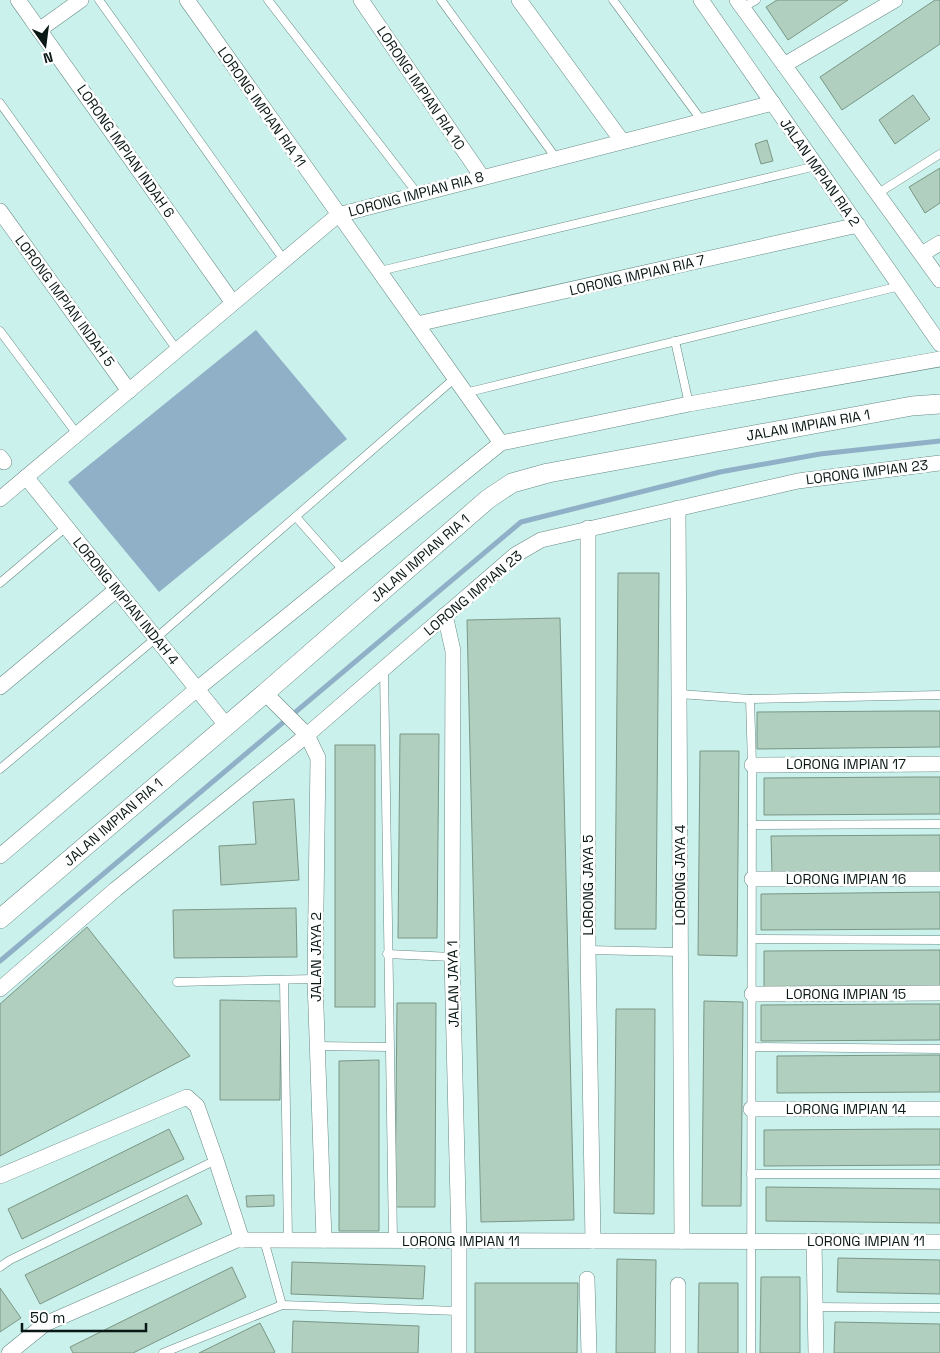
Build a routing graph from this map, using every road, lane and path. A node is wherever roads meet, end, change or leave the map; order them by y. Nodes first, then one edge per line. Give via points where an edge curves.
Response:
1 (18, 0) edge
2 (80, 0) edge
3 (99, 0) edge
4 (187, 0) edge
5 (268, 0) edge
6 (361, 0) edge
7 (441, 0) edge
8 (519, 0) edge
9 (613, 0) edge
10 (701, 0) edge
11 (756, 0) edge
12 (894, 0) edge
13 (739, 4) edge
14 (39, 30) junction
15 (784, 66) junction
16 (0, 103) edge
17 (773, 103) junction
18 (3, 114) edge
19 (702, 120) junction
20 (622, 141) junction
21 (940, 154) edge
22 (556, 158) junction
23 (816, 166) junction
24 (482, 177) junction
25 (417, 193) junction
26 (878, 194) junction
27 (0, 211) edge
28 (338, 214) junction
29 (858, 225) junction
30 (940, 243) edge
31 (922, 254) junction
32 (284, 260) junction
33 (380, 271) junction
34 (940, 280) edge
35 (900, 286) junction
36 (233, 303) junction
37 (417, 324) junction
38 (0, 331) edge
39 (675, 341) junction
40 (940, 344) edge
41 (177, 350) junction
42 (940, 360) edge
43 (455, 378) junction
44 (129, 391) junction
45 (465, 393) junction
46 (689, 404) junction
47 (940, 404) edge
48 (77, 434) junction
49 (501, 443) junction
50 (940, 463) edge
51 (26, 477) junction
52 (0, 500) edge
53 (678, 508) junction
54 (296, 517) junction
55 (66, 527) junction
56 (588, 528) junction
57 (343, 570) junction
58 (0, 583) edge
59 (116, 590) junction
60 (445, 615) junction
61 (156, 638) junction
62 (384, 667) junction
63 (0, 687) edge
64 (197, 689) junction
65 (265, 693) junction
66 (679, 694) junction
67 (940, 695) edge
68 (750, 698) junction
69 (226, 725) junction
70 (307, 735) junction
71 (940, 764) edge
72 (752, 765) junction
73 (0, 769) edge
74 (940, 824) edge
75 (752, 825) junction
76 (0, 856) edge
77 (752, 879) junction
78 (940, 879) edge
79 (0, 919) edge
80 (752, 939) junction
81 (940, 940) edge
82 (588, 950) junction
83 (680, 952) junction
84 (387, 954) junction
85 (452, 957) junction
86 (315, 979) junction
87 (284, 980) junction
88 (177, 982) dead end
89 (0, 989) edge
90 (940, 993) edge
91 (752, 994) junction
92 (317, 1046) junction
93 (389, 1047) junction
94 (752, 1047) junction
95 (940, 1050) edge
96 (752, 1109) junction
97 (940, 1110) edge
98 (216, 1160) junction
99 (751, 1174) junction
100 (940, 1174) edge
101 (0, 1176) edge
102 (242, 1240) junction
103 (264, 1240) junction
104 (288, 1240) junction
105 (324, 1240) junction
106 (393, 1240) junction
107 (459, 1241) junction
108 (592, 1241) junction
109 (682, 1241) junction
110 (751, 1241) junction
111 (814, 1241) junction
112 (940, 1242) edge
113 (0, 1267) edge
114 (587, 1279) dead end
115 (678, 1285) dead end
116 (282, 1306) junction
117 (815, 1307) junction
118 (940, 1308) edge
119 (458, 1311) junction
120 (9, 1353) edge
121 (163, 1353) edge
122 (458, 1353) edge
123 (589, 1353) edge
124 (678, 1353) edge
125 (751, 1353) edge
126 (816, 1353) edge

1 - 14 street, LORONG IMPIAN INDAH 6
2 - 14 street
3 - 32 lane
4 - 28 street, LORONG IMPIAN RIA 11
5 - 25 lane
6 - 24 street, LORONG IMPIAN RIA 10
7 - 22 lane
8 - 20 street
9 - 19 lane
10 - 17 street, JALAN IMPIAN RIA 2
11 - 13 lane
12 - 15 street
13 - 15 street
14 - 36 street, LORONG IMPIAN INDAH 6
15 - 26 street
16 - 18 lane
17 - 19 street, LORONG IMPIAN RIA 8
17 - 23 street, JALAN IMPIAN RIA 2
18 - 41 lane
19 - 20 street, LORONG IMPIAN RIA 8
20 - 22 street, LORONG IMPIAN RIA 8
21 - 26 lane
22 - 24 street, LORONG IMPIAN RIA 8
23 - 29 street, JALAN IMPIAN RIA 2
23 - 33 lane
24 - 25 street, LORONG IMPIAN RIA 8
25 - 28 street, LORONG IMPIAN RIA 8
26 - 31 street
27 - 44 street, LORONG IMPIAN INDAH 5
28 - 32 street, LORONG IMPIAN RIA 8
28 - 33 street, LORONG IMPIAN RIA 11
29 - 35 street, JALAN IMPIAN RIA 2
29 - 37 street, LORONG IMPIAN RIA 7
30 - 31 street
31 - 34 street
32 - 36 street, LORONG IMPIAN RIA 8
33 - 37 street, LORONG IMPIAN RIA 11
35 - 39 lane
35 - 40 street, JALAN IMPIAN RIA 2
36 - 41 street, LORONG IMPIAN RIA 8
37 - 43 street, LORONG IMPIAN RIA 11
38 - 48 lane
39 - 45 lane
39 - 46 lane
41 - 44 street, LORONG IMPIAN RIA 8
42 - 46 street
43 - 45 street, LORONG IMPIAN RIA 11
43 - 54 lane
44 - 48 street, LORONG IMPIAN RIA 8
45 - 49 street, LORONG IMPIAN RIA 11
46 - 49 street
47 - 65 street, JALAN IMPIAN RIA 1 via 912,406 548,473 512,483 488,499
48 - 51 street, LORONG IMPIAN RIA 8
49 - 57 street
50 - 53 street, LORONG IMPIAN 23 via 798,481
51 - 52 street, LORONG IMPIAN RIA 8
51 - 55 street, LORONG IMPIAN INDAH 4
53 - 56 street, LORONG IMPIAN 23
53 - 66 street, LORONG JAYA 4
54 - 57 lane
54 - 61 lane
55 - 58 lane
55 - 59 street, LORONG IMPIAN INDAH 4
56 - 60 street, LORONG IMPIAN 23 via 541,540 515,555
56 - 82 street, LORONG JAYA 5
57 - 64 street
59 - 61 street, LORONG IMPIAN INDAH 4
59 - 63 street
60 - 62 street, LORONG IMPIAN 23
60 - 85 street, JALAN JAYA 1 via 453,651
61 - 64 street, LORONG IMPIAN INDAH 4
61 - 73 lane
62 - 70 street, LORONG IMPIAN 23
62 - 84 lane
64 - 69 street, LORONG IMPIAN INDAH 4
64 - 76 street
65 - 69 street, JALAN IMPIAN RIA 1
65 - 70 street, JALAN JAYA 2
66 - 68 lane
66 - 83 street, LORONG JAYA 4
67 - 68 lane
68 - 72 lane
69 - 79 street, JALAN IMPIAN RIA 1
70 - 86 street, JALAN JAYA 2 via 318,758
70 - 89 street, LORONG IMPIAN 23 via 116,889
71 - 72 street, LORONG IMPIAN 17
72 - 75 lane
74 - 75 lane
75 - 77 lane
77 - 78 street, LORONG IMPIAN 16
77 - 80 lane
80 - 81 lane
80 - 91 lane
82 - 83 lane
82 - 108 street, LORONG JAYA 5
83 - 109 street, LORONG JAYA 4
84 - 85 lane
84 - 93 lane
85 - 107 street, JALAN JAYA 1
86 - 87 lane
86 - 92 street, JALAN JAYA 2
87 - 88 lane
87 - 104 lane
90 - 91 street, LORONG IMPIAN 15
91 - 94 lane
92 - 93 lane
92 - 105 street, JALAN JAYA 2
93 - 106 lane
94 - 95 lane
94 - 96 lane
96 - 97 street, LORONG IMPIAN 14
96 - 99 lane
98 - 101 street via 197,1106 187,1097
98 - 102 street
98 - 113 lane
99 - 100 lane
99 - 110 lane
102 - 103 street, LORONG IMPIAN 11
102 - 120 street, LORONG IMPIAN 11 via 45,1324
103 - 104 street, LORONG IMPIAN 11
103 - 116 lane
104 - 105 street, LORONG IMPIAN 11
105 - 106 street, LORONG IMPIAN 11
106 - 107 street, LORONG IMPIAN 11
107 - 108 street, LORONG IMPIAN 11
107 - 119 street, JALAN JAYA 1
108 - 109 street, LORONG IMPIAN 11
109 - 110 street, LORONG IMPIAN 11
110 - 111 street, LORONG IMPIAN 11
110 - 125 lane
111 - 112 street, LORONG IMPIAN 11
111 - 117 street
114 - 123 street
115 - 124 street
116 - 119 lane
116 - 121 lane
117 - 118 lane
117 - 126 street
119 - 122 street, JALAN JAYA 1

